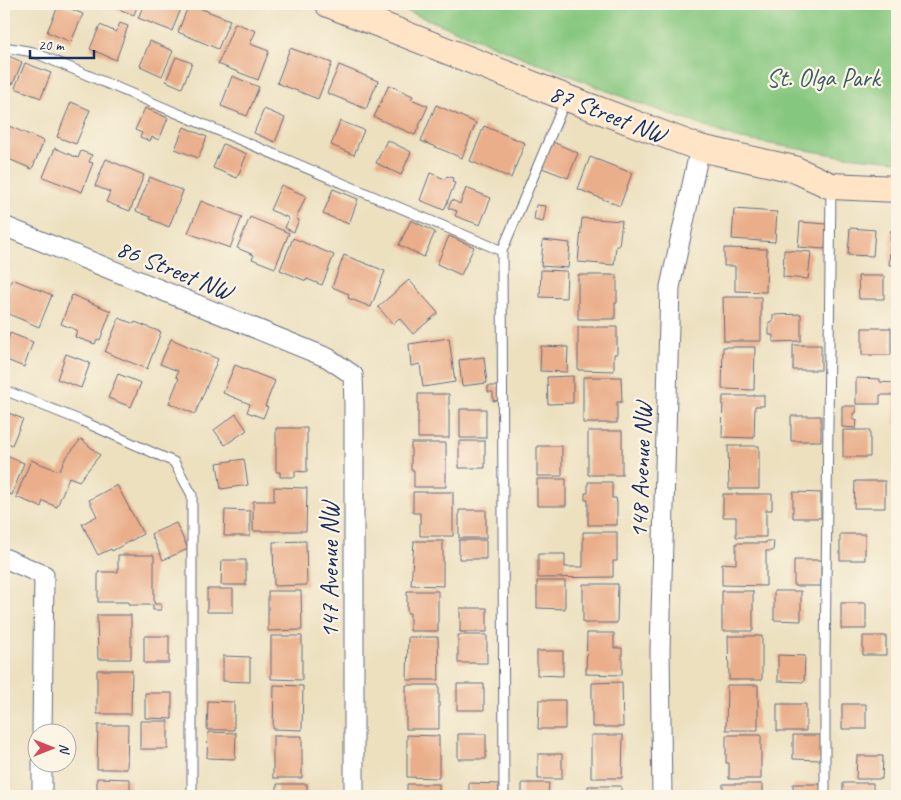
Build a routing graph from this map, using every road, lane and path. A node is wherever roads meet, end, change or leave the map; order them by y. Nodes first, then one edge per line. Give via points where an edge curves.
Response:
1 (328, 4) edge
2 (4, 46) edge
3 (567, 98) junction
4 (700, 148) junction
5 (831, 186) junction
6 (897, 189) edge
7 (4, 226) edge
8 (502, 250) junction
9 (328, 358) joint
10 (4, 390) edge
11 (4, 558) edge
12 (42, 722) edge
13 (42, 772) edge
14 (42, 796) edge
15 (192, 796) edge
16 (354, 796) edge
17 (504, 796) edge
18 (662, 796) edge
19 (825, 796) edge

1 - 3 street, 87 Street NW
2 - 8 lane via 33,52
3 - 4 street, 87 Street NW
3 - 8 lane
4 - 5 street, 87 Street NW via 794,169
4 - 18 street, 148 Avenue NW via 670,286 660,652
5 - 6 street, 87 Street NW
5 - 19 lane
7 - 9 street, 86 Street NW
8 - 17 lane
9 - 16 street, 147 Avenue NW via 353,375
10 - 15 lane via 174,462 192,495
11 - 12 street via 44,575
13 - 14 street

